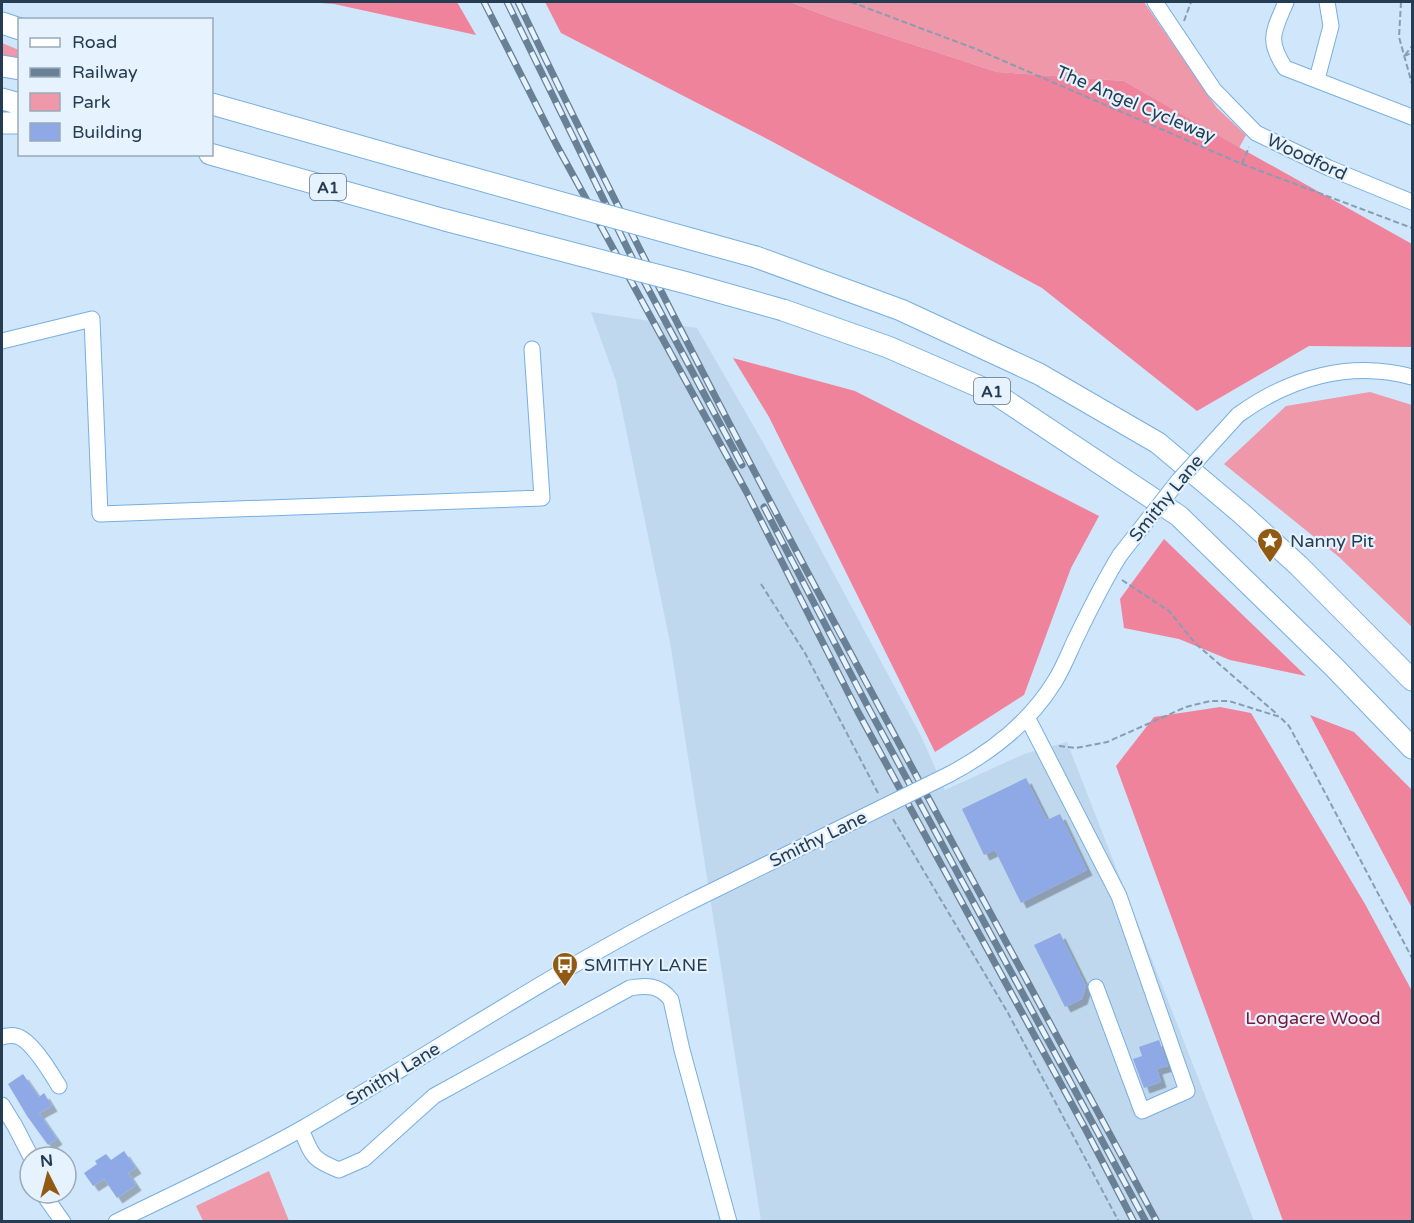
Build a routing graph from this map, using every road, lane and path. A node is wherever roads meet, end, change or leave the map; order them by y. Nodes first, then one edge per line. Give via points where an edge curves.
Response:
1 (851, 2) edge
2 (1155, 2) edge
3 (1286, 2) edge
4 (1327, 2) edge
5 (1401, 2) edge
6 (2, 24) edge
7 (18, 28) edge
8 (1413, 46) edge
9 (1413, 53) edge
10 (1404, 56) junction
11 (2, 66) edge
12 (18, 69) edge
13 (1317, 79) junction
14 (1413, 84) edge
15 (2, 99) edge
16 (18, 103) edge
17 (213, 104) edge
18 (1413, 117) edge
19 (2, 123) edge
20 (18, 123) edge
21 (1256, 133) junction
22 (213, 155) edge
23 (1242, 164) junction
24 (1411, 197) edge
25 (1413, 228) edge
26 (2, 341) edge
27 (532, 349) dead end
28 (1413, 377) edge
29 (1110, 571) junction
30 (761, 585) dead end
31 (1413, 680) edge
32 (1027, 717) junction
33 (1280, 717) junction
34 (1041, 744) junction
35 (1413, 748) edge
36 (882, 800) dead end
37 (893, 819) dead end
38 (1413, 958) edge
39 (1096, 987) dead end
40 (2, 1037) edge
41 (59, 1086) dead end
42 (2, 1105) edge
43 (301, 1129) junction
44 (25, 1145) edge
45 (47, 1205) edge
46 (52, 1205) edge
47 (51, 1221) edge
48 (63, 1221) edge
49 (116, 1221) edge
50 (729, 1221) edge
51 (1119, 1221) edge

1 - 23 path, The Angel Cycleway via 976,50
2 - 21 street, Woodford via 1214,90
3 - 13 street via 1274,33 1275,52 1285,68
4 - 13 street via 1332,26
5 - 10 path via 1399,37
6 - 7 highway
8 - 10 path
9 - 10 path
10 - 14 path
11 - 12 highway
13 - 18 street
15 - 16 highway
17 - 31 highway, A1, bridge via 756,257 901,310 1039,374 1158,443 1299,566
19 - 20 highway
21 - 23 path
21 - 24 street, Woodford via 1329,168
22 - 35 highway, A1, bridge via 783,310 888,347 994,393 1179,516
23 - 25 path, The Angel Cycleway
26 - 27 street via 92,319 100,514 542,498
28 - 29 street, Smithy Lane, bridge via 1375,371 1341,372 1304,380 1269,394 1238,415 1179,480
29 - 32 street, Smithy Lane via 1057,679
29 - 33 path via 1168,611 1196,644
30 - 36 path via 805,653
32 - 34 street
32 - 43 street, Smithy Lane, bridge via 991,750 950,774 565,968
33 - 34 path via 1228,701 1210,701 1186,707 1107,742 1076,748
33 - 38 path via 1289,726
34 - 39 street via 1119,896 1187,1091 1142,1111
37 - 51 path via 1008,1013
40 - 41 street via 23,1039
42 - 44 street
43 - 49 street, Smithy Lane
43 - 50 street via 312,1155 339,1170 364,1159 434,1096 630,988 655,987 671,1000
45 - 47 street
46 - 48 street

